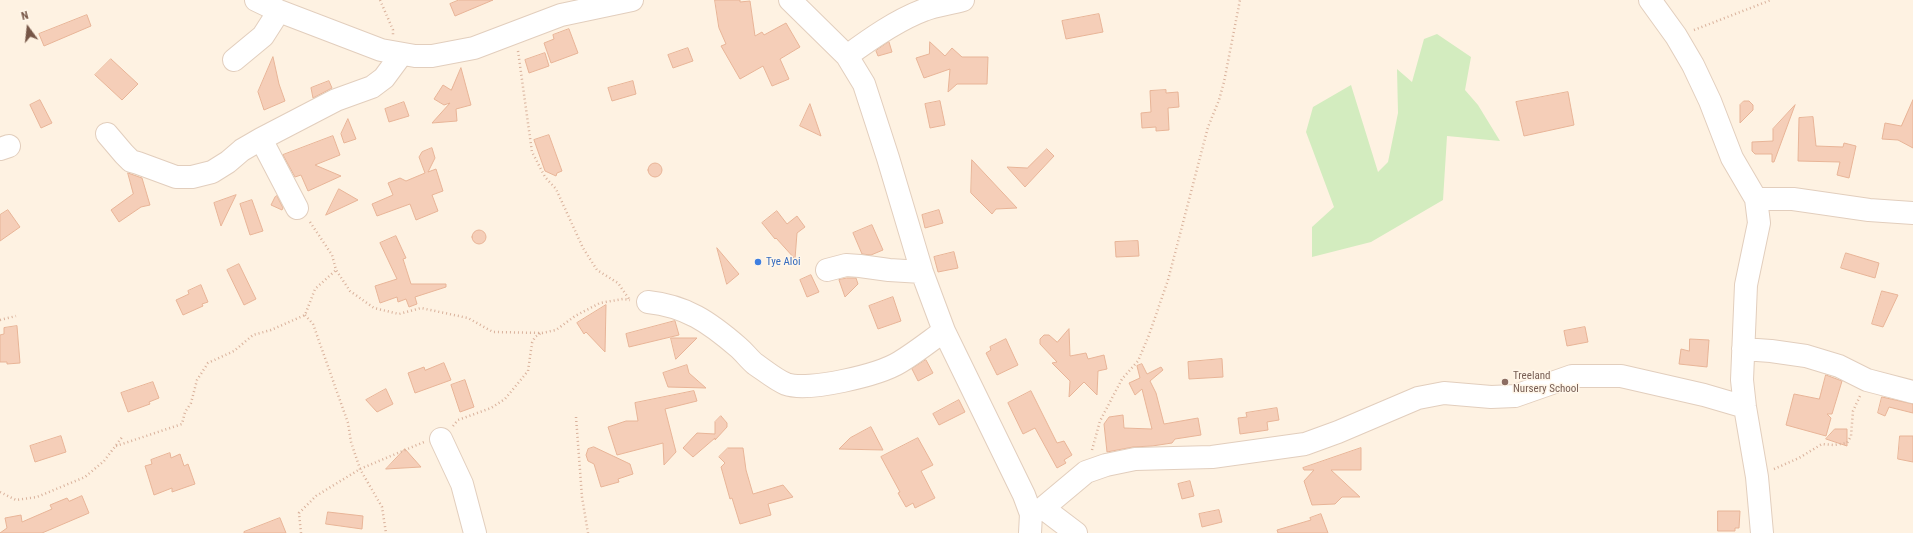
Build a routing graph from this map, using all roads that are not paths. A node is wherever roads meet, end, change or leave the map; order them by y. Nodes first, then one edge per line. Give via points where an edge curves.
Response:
1 (256, 0) edge
2 (632, 0) edge
3 (790, 0) edge
4 (963, 0) edge
5 (1650, 0) edge
6 (937, 3) edge
7 (279, 11) junction
8 (396, 54) junction
9 (847, 56) junction
10 (234, 60) dead end
11 (107, 134) dead end
12 (261, 139) junction
13 (1756, 199) junction
14 (297, 208) road end
15 (1913, 213) edge
16 (827, 270) dead end
17 (922, 272) junction
18 (638, 301) road end
19 (944, 331) junction
20 (1743, 349) junction
21 (1913, 392) edge
22 (1745, 407) junction
23 (441, 439) dead end
24 (1035, 518) edge
25 (475, 533) edge
26 (1076, 533) edge
27 (1762, 533) edge

1 - 7 street
2 - 8 street via 561,15 474,48 432,56
3 - 9 street
4 - 6 street
5 - 13 street via 1694,65 1732,158
6 - 9 street via 913,14
7 - 8 street
7 - 10 street via 264,36
8 - 12 street via 384,78 372,87 336,100
9 - 17 street via 864,84
11 - 12 street via 131,161 176,177 192,177 212,172
12 - 14 street
13 - 15 street via 1793,200
13 - 20 street via 1759,223 1746,285
16 - 17 street via 860,266
17 - 19 street
18 - 19 street via 684,309 724,335 755,363 785,383 797,386 811,387 885,370 900,363
19 - 24 street
20 - 21 street via 1806,356 1839,366 1867,380
20 - 22 street
22 - 24 street via 1621,376 1572,376 1515,396 1491,397 1444,393 1418,398 1305,444 1212,457 1135,459 1106,465 1086,472
22 - 27 street via 1757,476
23 - 25 street via 462,484
24 - 26 street

